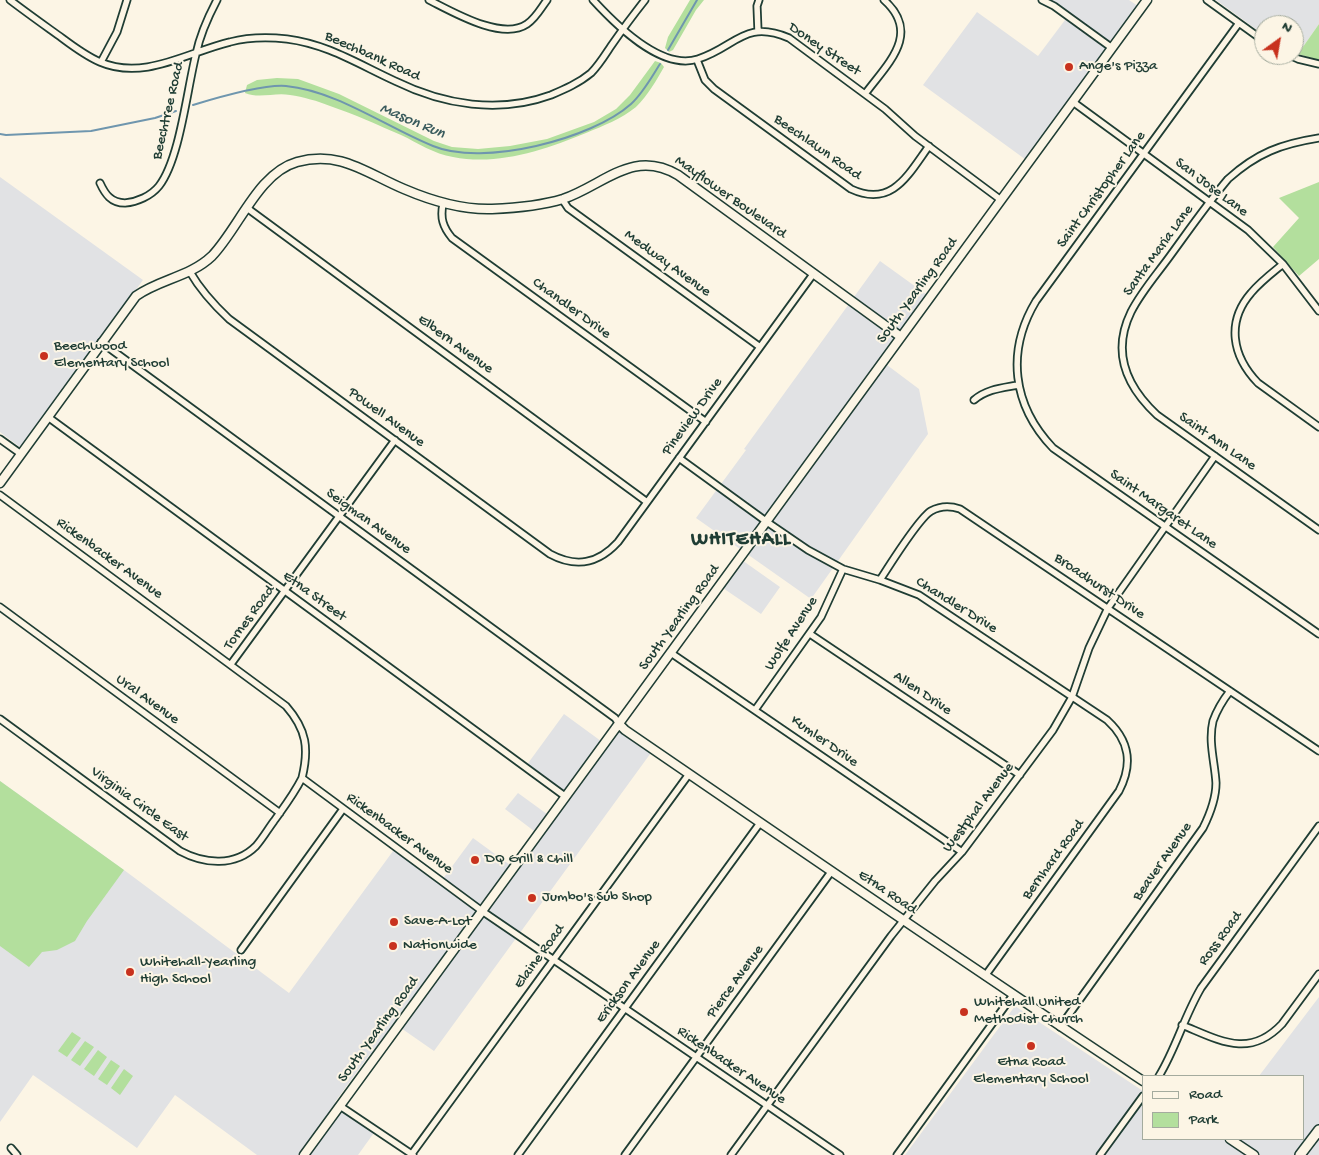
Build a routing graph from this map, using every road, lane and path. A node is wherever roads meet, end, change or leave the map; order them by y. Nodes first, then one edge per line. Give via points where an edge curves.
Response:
1 (10, 0) edge
2 (127, 0) edge
3 (217, 0) edge
4 (429, 0) edge
5 (548, 0) edge
6 (593, 0) edge
7 (645, 0) edge
8 (759, 0) edge
9 (884, 0) edge
10 (1042, 0) edge
11 (1147, 0) edge
12 (1207, 0) edge
13 (1239, 23) junction
14 (623, 30) junction
15 (758, 31) junction
16 (1254, 34) edge
17 (1112, 48) junction
18 (196, 52) junction
19 (697, 60) junction
20 (1304, 60) edge
21 (101, 62) junction
22 (1319, 64) edge
23 (865, 94) junction
24 (1073, 102) junction
25 (1319, 138) edge
26 (929, 146) junction
27 (1144, 154) junction
28 (100, 183) dead end
29 (562, 199) junction
30 (1002, 200) junction
31 (1210, 202) junction
32 (443, 204) junction
33 (247, 208) junction
34 (1283, 264) junction
35 (190, 272) junction
36 (814, 274) junction
37 (1319, 311) edge
38 (901, 337) junction
39 (102, 342) junction
40 (760, 347) junction
41 (1122, 356) joint
42 (1018, 385) junction
43 (974, 400) dead end
44 (48, 417) junction
45 (706, 422) junction
46 (1319, 427) edge
47 (0, 439) edge
48 (395, 440) junction
49 (21, 454) junction
50 (1215, 456) junction
51 (679, 458) junction
52 (0, 484) edge
53 (0, 495) edge
54 (647, 502) junction
55 (339, 516) junction
56 (767, 522) junction
57 (1165, 527) junction
58 (1319, 530) edge
59 (583, 562) joint
60 (843, 569) junction
61 (880, 580) junction
62 (285, 591) junction
63 (0, 607) edge
64 (1108, 608) junction
65 (810, 634) junction
66 (1319, 634) edge
67 (671, 653) junction
68 (231, 664) junction
69 (1230, 691) junction
70 (1072, 697) junction
71 (755, 710) junction
72 (0, 719) edge
73 (620, 724) junction
74 (1319, 751) edge
75 (1127, 752) joint
76 (689, 774) junction
77 (1020, 775) junction
78 (302, 778) junction
79 (566, 797) junction
80 (343, 809) junction
81 (280, 813) junction
82 (760, 823) junction
83 (1319, 826) edge
84 (962, 852) junction
85 (832, 872) junction
86 (482, 911) junction
87 (903, 921) junction
88 (241, 950) dead end
89 (554, 960) junction
90 (1319, 974) edge
91 (985, 976) junction
92 (1013, 995) junction
93 (625, 1008) junction
94 (1182, 1025) junction
95 (1060, 1027) junction
96 (696, 1057) junction
97 (1160, 1075) edge
98 (1142, 1080) edge
99 (1142, 1097) edge
100 (768, 1105) junction
101 (340, 1106) junction
102 (1319, 1130) edge
103 (1232, 1140) edge
104 (11, 1148) dead end
105 (17, 1155) edge
106 (304, 1155) edge
107 (412, 1155) edge
108 (518, 1155) edge
109 (625, 1155) edge
110 (731, 1155) edge
111 (840, 1155) edge
112 (897, 1155) edge
113 (1100, 1155) edge
114 (1254, 1155) edge
115 (1300, 1155) edge

1 - 21 street, Beechbank Road
2 - 21 street via 117,32
3 - 18 street, Beechtree Road
4 - 5 street via 481,24 513,30 532,20
6 - 14 street
7 - 14 street, Beechbank Road
8 - 15 street
9 - 23 street via 897,15 902,34 899,46
10 - 17 street
11 - 17 street, South Yearling Road
12 - 13 street
13 - 16 street
13 - 27 street, Saint Christopher Lane
14 - 18 street, Beechbank Road via 592,71 571,86 543,98 487,106 445,100 414,90 327,48 288,39 247,38
14 - 19 street via 668,59
15 - 19 street, Doney Street via 733,40
15 - 23 street, Doney Street via 774,32 789,38
17 - 24 street, South Yearling Road
18 - 21 street, Beechbank Road via 147,68 123,69
18 - 28 street, Beechtree Road via 174,153 158,187 150,195 122,203 105,194
19 - 26 street, Beechlawn Road via 705,80 714,89 859,193 878,195 896,188
20 - 22 street
23 - 26 street, Doney Street
24 - 27 street, San Jose Lane
24 - 30 street, South Yearling Road
25 - 31 street, Santa Maria Lane via 1284,145 1253,159 1228,180
26 - 30 street, Doney Street
27 - 31 street, San Jose Lane
27 - 42 street, Saint Christopher Lane via 1028,314 1018,352
29 - 32 street, Mayflower Boulevard via 489,209
29 - 36 street, Mayflower Boulevard via 628,167 660,167 678,175
29 - 40 street, Medway Avenue via 568,208
30 - 38 street, South Yearling Road
31 - 34 street, San Jose Lane via 1248,230
31 - 41 street, Santa Maria Lane via 1134,307 1125,327
32 - 33 street, Mayflower Boulevard via 347,162 326,158 296,162 280,170
32 - 45 street, Chandler Drive via 443,226 452,238
33 - 35 street, Mayflower Boulevard via 213,255
33 - 54 street, Elbern Avenue
34 - 37 street, San Jose Lane
34 - 46 street via 1252,292 1242,307 1235,330 1238,355 1249,374
35 - 39 street, Mayflower Boulevard via 147,288 136,296
35 - 48 street, Powell Avenue via 212,304 229,319
36 - 38 street, Mayflower Boulevard
36 - 40 street, Pineview Drive
38 - 56 street, South Yearling Road
39 - 44 street, Mayflower Boulevard
39 - 55 street, Seigman Avenue
40 - 45 street, Pineview Drive
41 - 50 street, Saint Ann Lane via 1134,389 1144,402
42 - 43 street via 991,390
42 - 57 street, Saint Margaret Lane via 1030,417 1053,448
44 - 49 street, Mayflower Boulevard
44 - 62 street, Etna Street
45 - 51 street, Pineview Drive
47 - 49 street
48 - 55 street, Tornes Road
48 - 59 street, Powell Avenue via 550,554 565,561
49 - 52 street, Mayflower Boulevard
50 - 57 street, Westphal Avenue
50 - 58 street, Saint Ann Lane
51 - 54 street, Pineview Drive
51 - 56 street, Chandler Drive
53 - 68 street, Rickenbacker Avenue
54 - 59 street, Pineview Drive via 611,549 603,556
55 - 62 street, Tornes Road
55 - 73 street, Seigman Avenue
56 - 60 street, Chandler Drive
56 - 67 street, South Yearling Road
57 - 64 street, Westphal Avenue
57 - 66 street, Saint Margaret Lane
60 - 61 street, Chandler Drive
60 - 65 street, Wolfe Avenue
61 - 64 street, Broadhurst Drive via 928,513 943,507 955,507
61 - 70 street, Chandler Drive via 936,605
62 - 68 street, Tornes Road
62 - 79 street, Etna Street
63 - 81 street, Ural Avenue
64 - 69 street, Broadhurst Drive
64 - 70 street, Westphal Avenue
65 - 71 street, Wolfe Avenue
65 - 77 street, Allen Drive
67 - 71 street, Kumler Drive
67 - 73 street, South Yearling Road
68 - 78 street, Rickenbacker Avenue via 279,700 298,722 306,750
69 - 74 street, Broadhurst Drive
69 - 95 street, Beaver Avenue via 1213,723 1211,748 1216,785 1213,804 1203,828
70 - 75 street, Chandler Drive via 1114,727
70 - 77 street, Westphal Avenue
71 - 84 street, Kumler Drive
72 - 81 street, Virginia Circle East via 180,851 200,860 217,862 246,852 261,839
73 - 76 street, Etna Road
73 - 79 street, South Yearling Road
75 - 91 street, Bernhard Road via 1127,772 1119,791
76 - 82 street, Etna Road
76 - 89 street, Elaine Road
77 - 84 street, Westphal Avenue
78 - 80 street, Rickenbacker Avenue
78 - 81 street, Virginia Circle East
79 - 86 street, South Yearling Road
80 - 86 street, Rickenbacker Avenue
80 - 88 street
82 - 85 street, Etna Road
82 - 93 street, Erickson Avenue
83 - 94 street, Ross Road via 1201,988
84 - 87 street, Westphal Avenue
85 - 87 street, Etna Road
85 - 96 street, Pierce Avenue
86 - 89 street, Rickenbacker Avenue
86 - 101 street, South Yearling Road
87 - 91 street, Etna Road
87 - 100 street, Westphal Avenue
89 - 93 street, Rickenbacker Avenue
89 - 107 street, Elaine Road
90 - 94 street via 1275,1032 1258,1042 1231,1044
91 - 92 street, Etna Road
92 - 95 street, Etna Road
92 - 112 street
93 - 96 street, Rickenbacker Avenue
93 - 108 street, Erickson Avenue
94 - 97 street, Ross Road
95 - 98 street, Etna Road
96 - 100 street, Rickenbacker Avenue
96 - 109 street, Pierce Avenue
99 - 113 street
100 - 110 street, Westphal Avenue
100 - 111 street, Rickenbacker Avenue
101 - 106 street, South Yearling Road
101 - 107 street
102 - 115 main road
103 - 114 street
104 - 105 street

